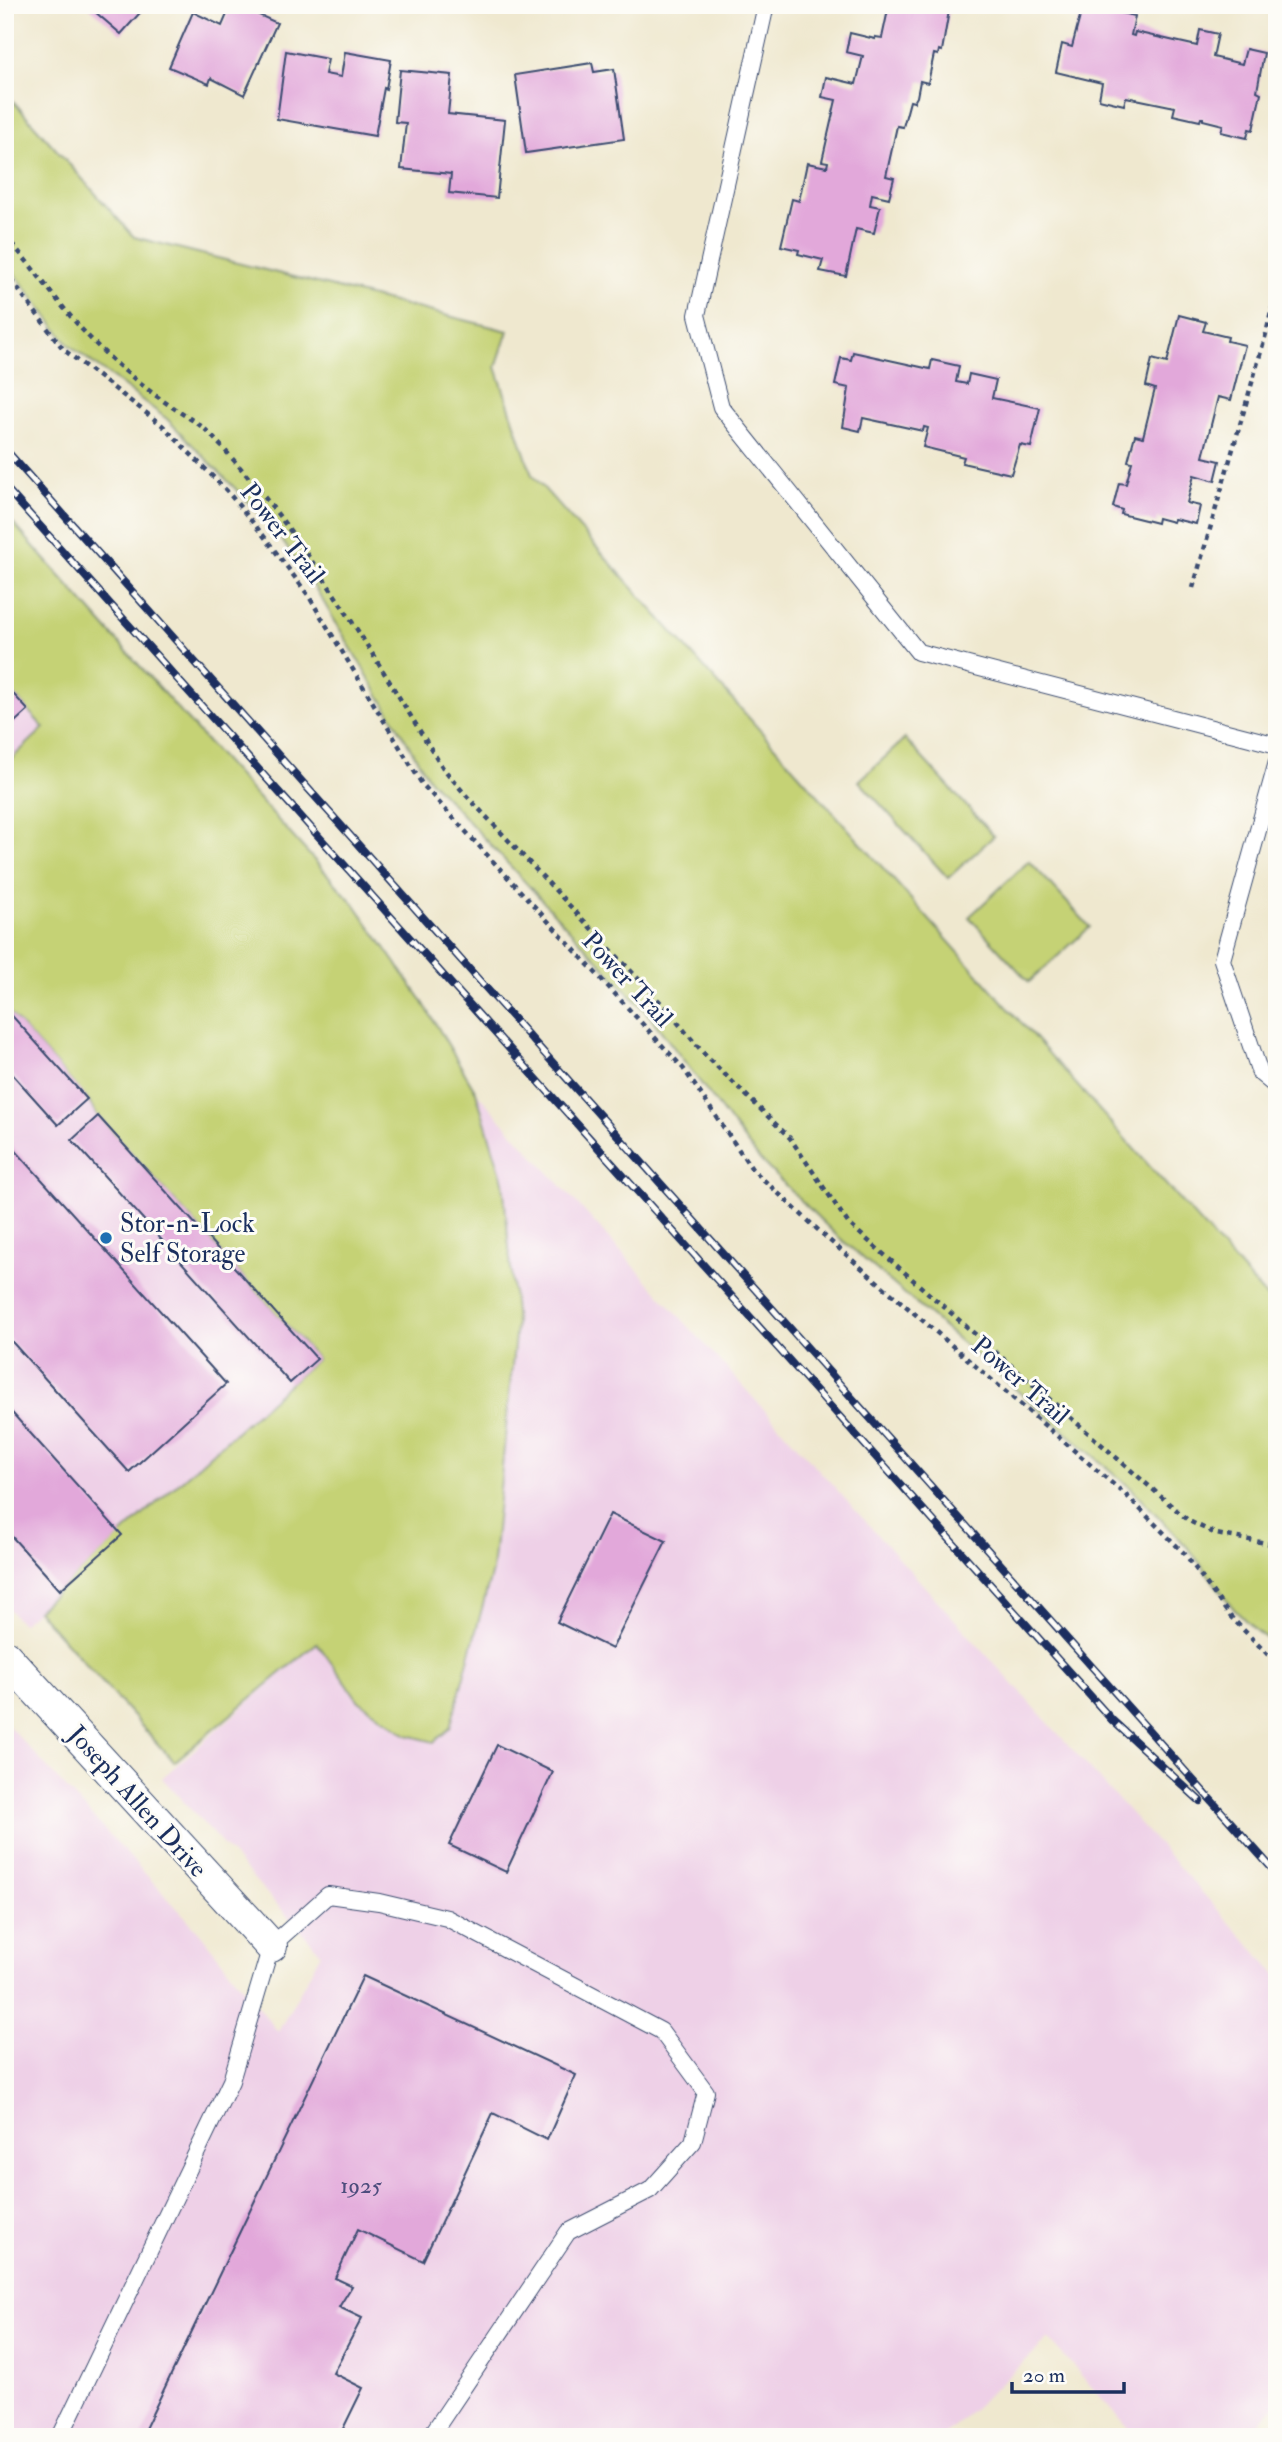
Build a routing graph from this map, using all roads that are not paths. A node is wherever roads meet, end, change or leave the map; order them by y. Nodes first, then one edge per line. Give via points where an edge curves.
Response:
1 (766, 5) edge
2 (1277, 745) edge
3 (1277, 762) edge
4 (1277, 1087) edge
5 (5, 1656) edge
6 (271, 1946) junction
7 (60, 2437) edge
8 (430, 2437) edge

1 - 2 lane via 697,315 721,407 918,652
3 - 4 lane via 1222,960 1261,1073
5 - 6 street, Joseph Allen Drive
6 - 7 lane via 231,2081
6 - 8 lane via 328,1895 447,1918 661,2031 706,2092 693,2142 650,2190 568,2232

